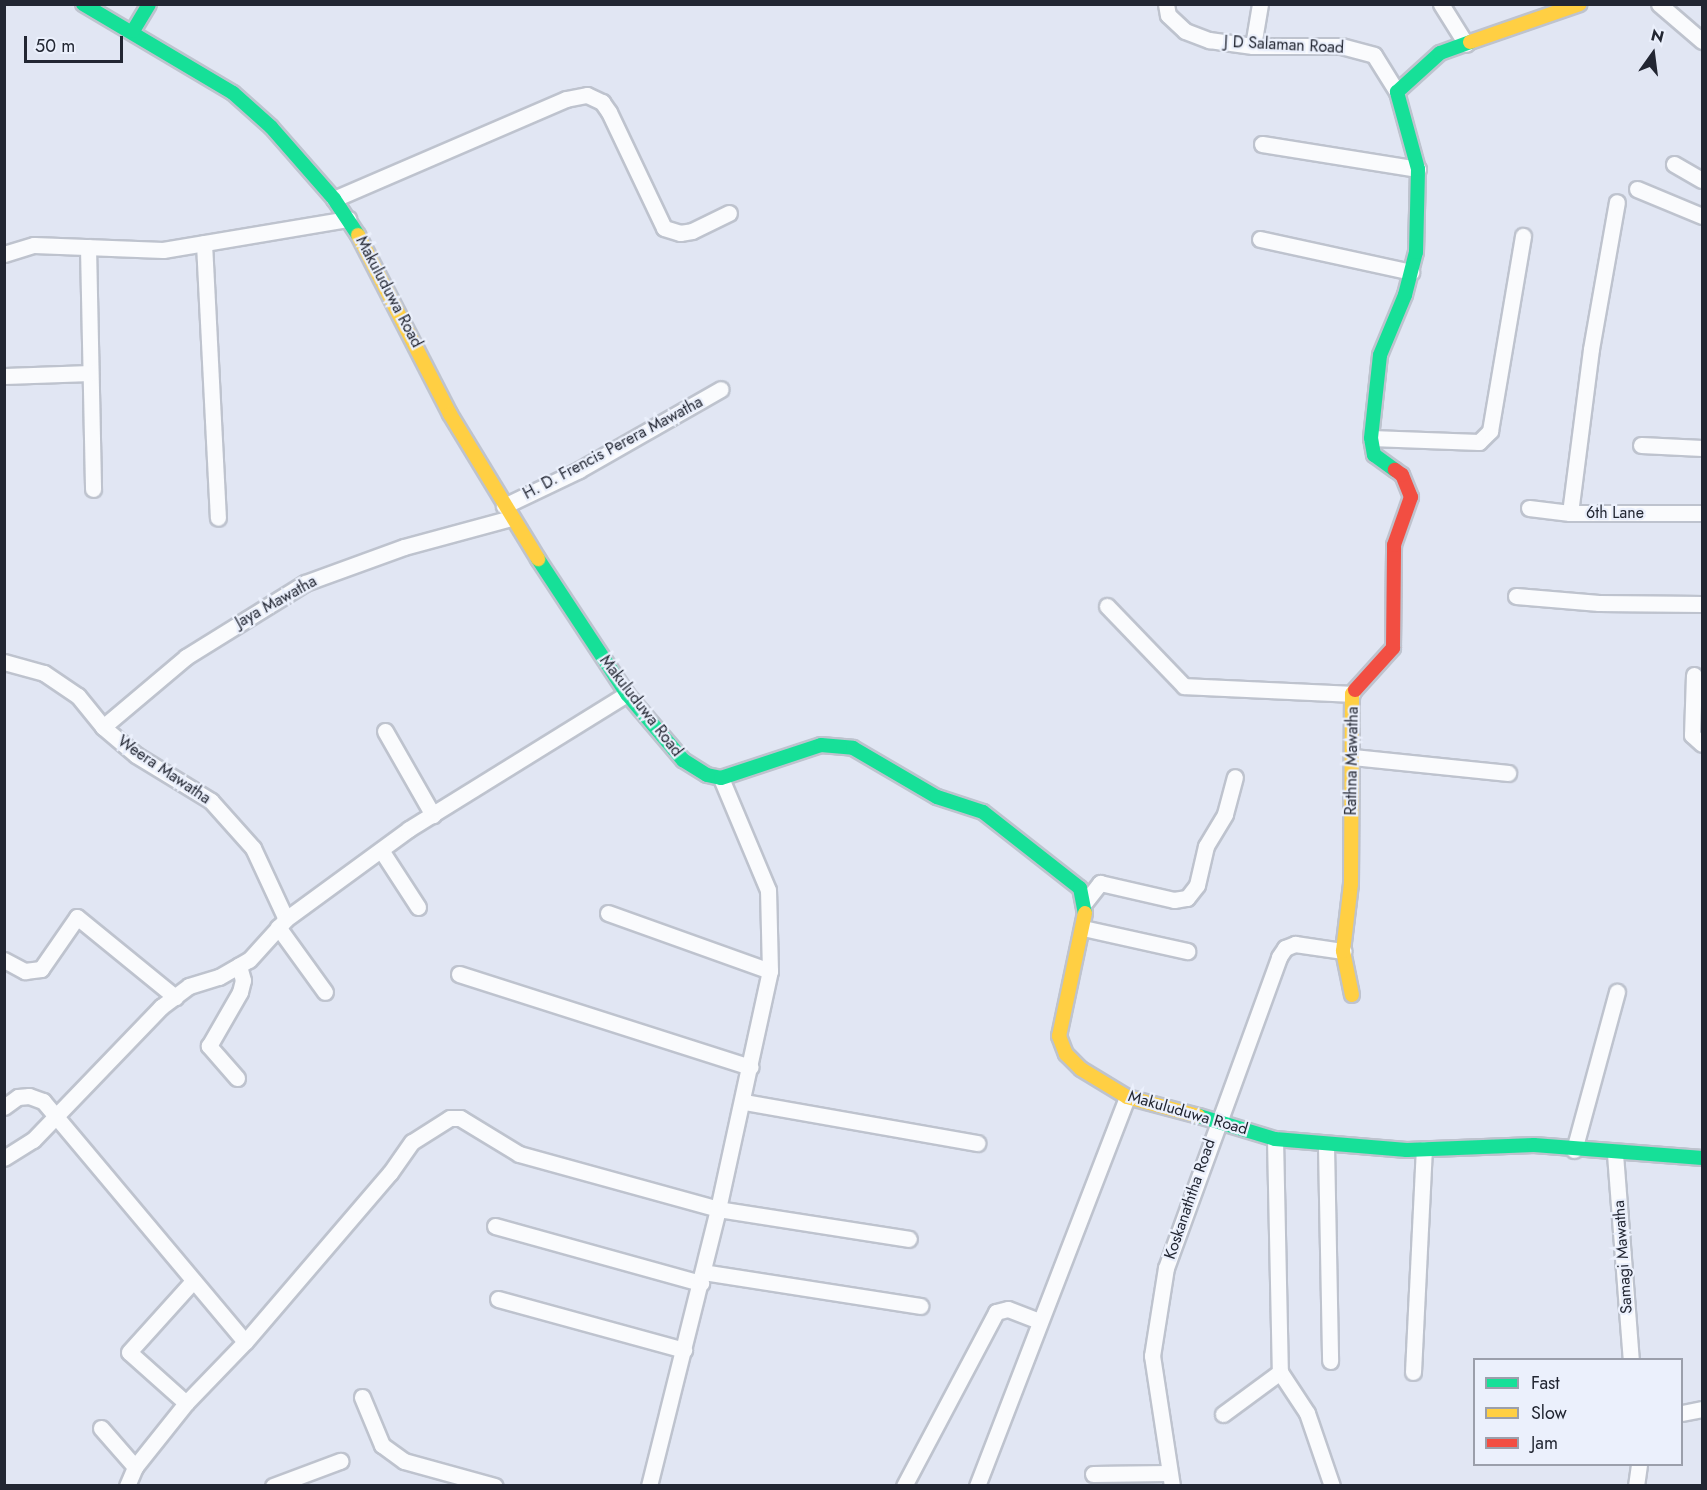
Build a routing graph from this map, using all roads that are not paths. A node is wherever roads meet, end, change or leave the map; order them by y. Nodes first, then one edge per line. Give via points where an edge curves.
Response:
1 (83, 4) edge
2 (149, 4) edge
3 (1166, 4) edge
4 (1260, 4) edge
5 (1441, 4) edge
6 (1580, 4) edge
7 (1659, 4) edge
8 (133, 32) junction
9 (1702, 41) edge
10 (1466, 44) junction
11 (1252, 46) junction
12 (1397, 92) junction
13 (1262, 144) dead end
14 (1674, 164) dead end
15 (1418, 169) junction
16 (1702, 180) edge
17 (1637, 189) dead end
18 (334, 199) junction
19 (1617, 202) dead end
20 (729, 213) dead end
21 (1702, 216) edge
22 (348, 219) junction
23 (1522, 236) dead end
24 (1260, 239) dead end
25 (204, 243) junction
26 (88, 247) junction
27 (4, 254) edge
28 (1411, 272) junction
29 (90, 373) junction
30 (4, 376) edge
31 (721, 389) dead end
32 (1371, 438) junction
33 (1641, 445) dead end
34 (1702, 448) edge
35 (93, 489) dead end
36 (1529, 508) dead end
37 (507, 512) junction
38 (1570, 513) junction
39 (1702, 513) edge
40 (218, 518) dead end
41 (1516, 596) dead end
42 (1702, 604) edge
43 (1107, 606) dead end
44 (4, 662) edge
45 (1694, 675) dead end
46 (627, 694) junction
47 (1352, 694) junction
48 (103, 727) junction
49 (385, 731) dead end
50 (1702, 744) edge
51 (1353, 757) junction
52 (1508, 773) dead end
53 (1236, 777) dead end
54 (721, 778) junction
55 (433, 815) junction
56 (381, 850) junction
57 (1086, 901) junction
58 (418, 907) dead end
59 (608, 913) dead end
60 (282, 923) junction
61 (1083, 928) junction
62 (1187, 951) dead end
63 (1343, 951) junction
64 (4, 960) edge
65 (239, 966) junction
66 (770, 971) junction
67 (459, 974) dead end
68 (325, 992) dead end
69 (1617, 992) dead end
70 (1353, 995) dead end
71 (175, 997) junction
72 (751, 1067) junction
73 (237, 1078) dead end
74 (1127, 1097) junction
75 (744, 1102) junction
76 (4, 1107) edge
77 (54, 1115) junction
78 (1218, 1120) junction
79 (1275, 1139) junction
80 (977, 1143) dead end
81 (1326, 1146) junction
82 (1424, 1149) junction
83 (1574, 1150) junction
84 (1615, 1154) junction
85 (4, 1158) edge
86 (1702, 1158) edge
87 (718, 1209) junction
88 (495, 1226) dead end
89 (909, 1239) dead end
90 (702, 1278) junction
91 (193, 1281) junction
92 (498, 1299) dead end
93 (920, 1306) dead end
94 (1040, 1321) junction
95 (245, 1342) junction
96 (684, 1350) junction
97 (1631, 1358) edge
98 (1330, 1361) dead end
99 (1280, 1372) junction
100 (1413, 1372) dead end
101 (362, 1397) dead end
102 (186, 1403) junction
103 (1702, 1409) edge
104 (1683, 1413) edge
105 (1223, 1414) dead end
106 (101, 1428) dead end
107 (340, 1461) dead end
108 (1639, 1466) edge
109 (135, 1467) junction
110 (1093, 1474) dead end
111 (1171, 1479) edge
112 (127, 1485) edge
113 (273, 1485) edge
114 (495, 1485) edge
115 (649, 1485) edge
116 (904, 1485) edge
117 (977, 1485) edge
118 (1332, 1485) edge
119 (1636, 1485) edge

1 - 8 street, Makuluduwa Road
2 - 8 street
3 - 11 street, J D Salaman Road via 1168,15 1185,31 1209,40
4 - 11 street
5 - 10 street
6 - 10 street
7 - 9 street
8 - 18 street, Makuluduwa Road via 233,93 271,127
10 - 12 street via 1440,53
11 - 12 street, J D Salaman Road via 1341,46 1374,55
12 - 15 street
13 - 15 street
14 - 16 street
15 - 28 street via 1416,252
17 - 21 street
18 - 20 street via 566,99 586,95 602,102 609,112 664,228 680,233 692,231
18 - 22 street, Makuluduwa Road
19 - 38 street via 1590,349
22 - 25 street
22 - 37 street, Makuluduwa Road via 405,316 450,414
23 - 32 street via 1490,431 1479,442
24 - 28 street
25 - 26 street via 163,250
25 - 40 street
26 - 27 street via 34,246
26 - 29 street
28 - 32 street via 1380,355
29 - 30 street
29 - 35 street
31 - 37 street, H. D. Frencis Perera Mawatha
32 - 47 street, Rathna Mawatha via 1374,454 1402,475 1411,497 1394,545 1392,648
33 - 34 street
36 - 38 street, 6th Lane
37 - 46 street, Makuluduwa Road
37 - 48 street, Jaya Mawatha via 305,583 186,657
38 - 39 street, 6th Lane
41 - 42 street via 1599,603
43 - 47 street via 1184,687
44 - 48 street, Weera Mawatha via 45,673 78,696
45 - 50 street via 1692,735
46 - 54 street, Makuluduwa Road via 683,760 698,771
46 - 55 street
47 - 51 street, Rathna Mawatha
48 - 60 street, Weera Mawatha via 136,755 211,801 253,848
49 - 55 street
51 - 52 street
51 - 63 street, Rathna Mawatha via 1350,884
53 - 57 street via 1225,814 1206,846 1197,885 1187,898 1174,900 1100,883
54 - 57 street via 821,745 853,748 937,797 971,807 999,822 1080,888
54 - 66 street via 768,890
55 - 56 street
56 - 58 street
56 - 60 street
57 - 61 street, Makuluduwa Road
59 - 66 street
60 - 65 street
60 - 68 street, Weera Mawatha
61 - 62 street
61 - 74 street, Makuluduwa Road via 1059,1036 1066,1054 1081,1069
63 - 70 street, Rathna Mawatha
63 - 78 street, Koskanaththa Road via 1309,944 1285,948
64 - 71 street via 25,971 40,969 77,917
65 - 71 street via 189,986
65 - 73 street via 243,980 240,992 209,1046
66 - 72 street
67 - 72 street
69 - 83 street
71 - 77 street
72 - 75 street
74 - 78 street, Makuluduwa Road
74 - 94 street
75 - 80 street
75 - 87 street
76 - 77 street via 18,1097 29,1096 43,1101
77 - 85 street via 33,1140
77 - 91 street
78 - 79 street, Makuluduwa Road
78 - 111 street, Koskanaththa Road via 1166,1268 1153,1330 1152,1356
79 - 81 street, Makuluduwa Road
79 - 99 street
81 - 82 street, Makuluduwa Road
81 - 98 street
82 - 83 street, Makuluduwa Road via 1534,1145
82 - 100 street
83 - 84 street, Makuluduwa Road
84 - 86 street, Makuluduwa Road
84 - 97 street, Samagi Mawatha
87 - 89 street
87 - 90 street
87 - 95 street via 519,1154 460,1118 450,1118 412,1142
88 - 90 street
90 - 93 street
90 - 96 street
91 - 95 street
91 - 102 street via 129,1352
92 - 96 street
94 - 116 street via 1008,1309 996,1311
94 - 117 street
95 - 102 street
96 - 115 street
99 - 105 street
99 - 118 street via 1307,1413
101 - 114 street via 382,1445 404,1461
102 - 109 street
103 - 104 street
106 - 109 street
107 - 113 street
108 - 119 street
109 - 112 street
110 - 111 street

